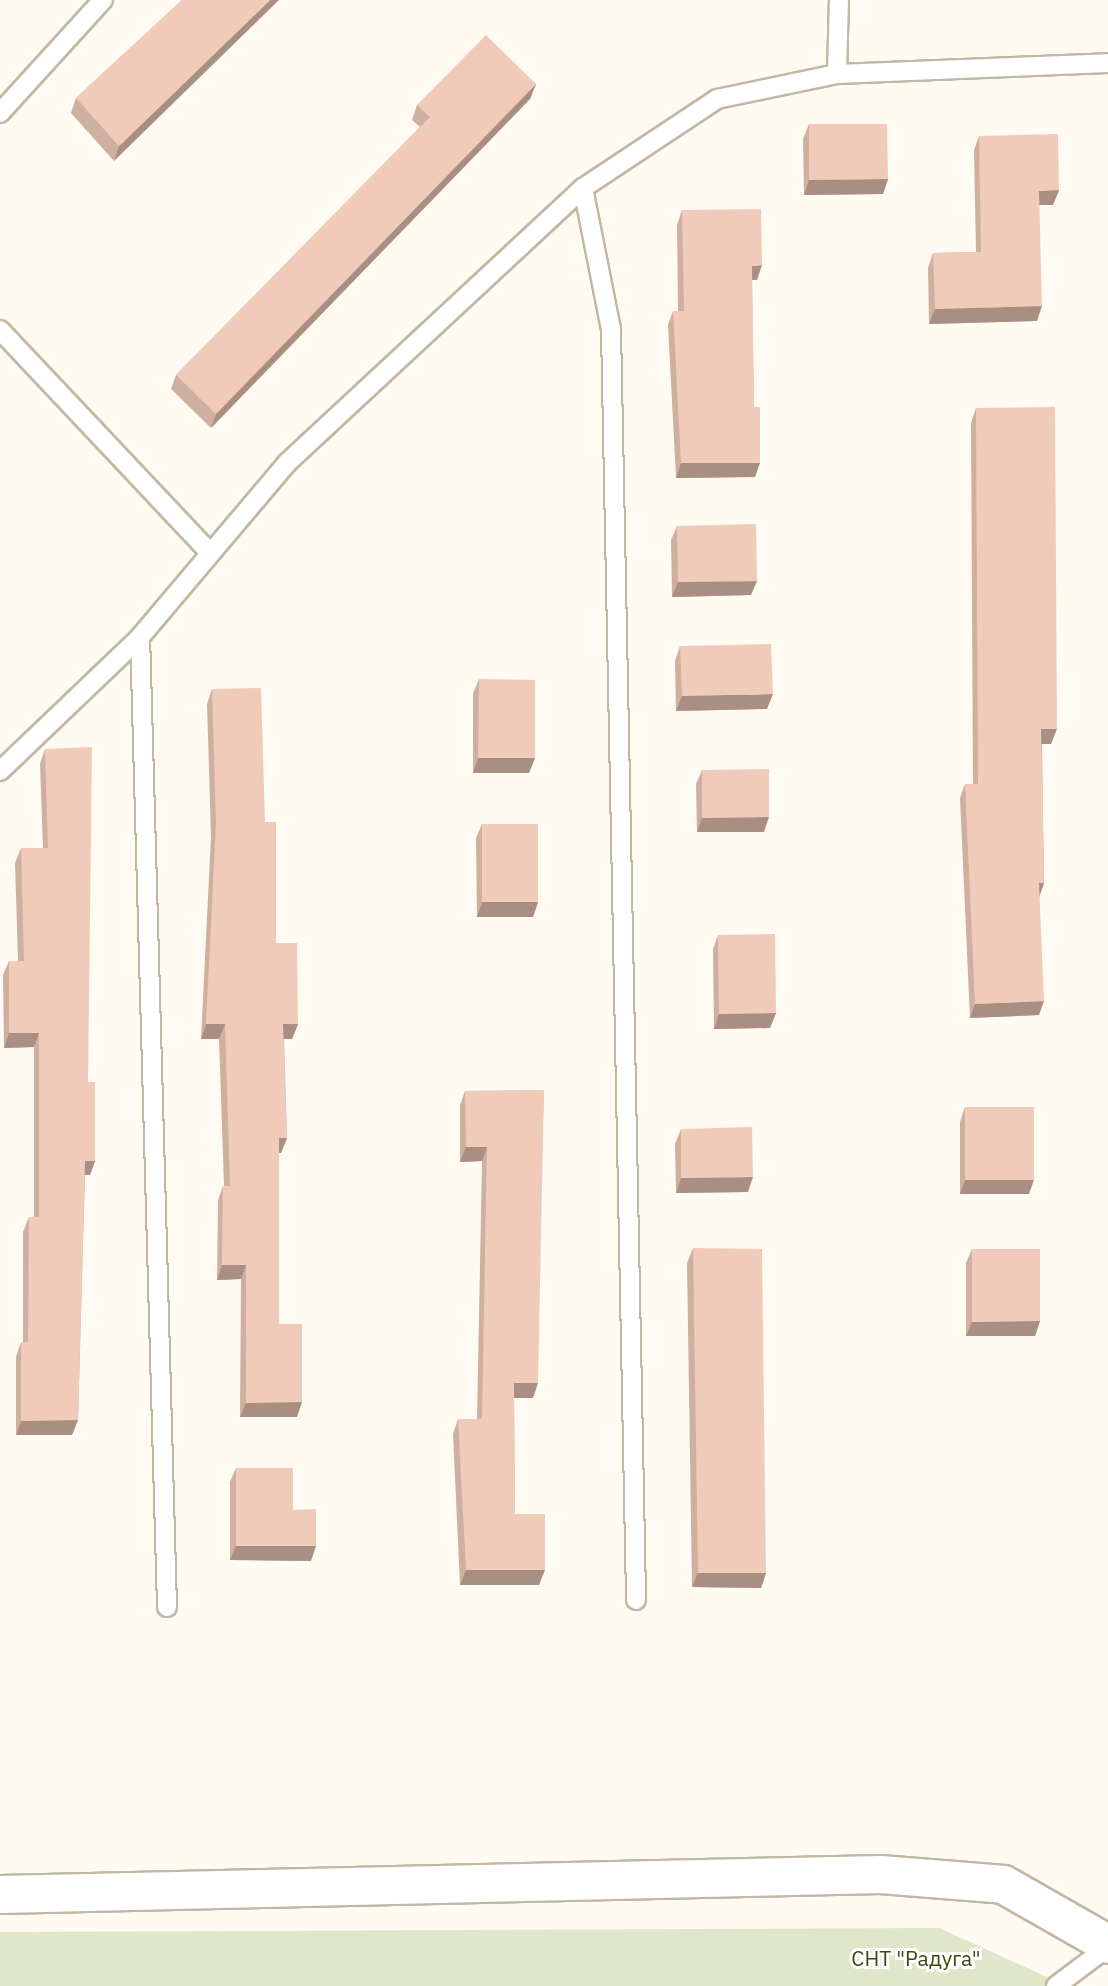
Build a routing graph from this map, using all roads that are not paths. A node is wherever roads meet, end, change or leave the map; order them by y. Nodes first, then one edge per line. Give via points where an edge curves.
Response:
1 (103, 0) edge
2 (839, 0) edge
3 (1108, 63) edge
4 (837, 74) junction
5 (0, 113) edge
6 (583, 188) junction
7 (0, 330) edge
8 (209, 552) junction
9 (140, 637) junction
10 (0, 771) edge
11 (636, 1600) dead end
12 (167, 1607) dead end
13 (0, 1894) edge
14 (1108, 1945) edge
15 (1056, 1986) edge

1 - 5 lane
2 - 4 lane
3 - 4 lane
4 - 6 lane via 717,99
6 - 8 lane via 287,463
6 - 11 lane via 611,329
7 - 8 lane
8 - 9 lane
9 - 10 lane
9 - 12 lane
13 - 14 street via 880,1874 1003,1884
14 - 15 lane

